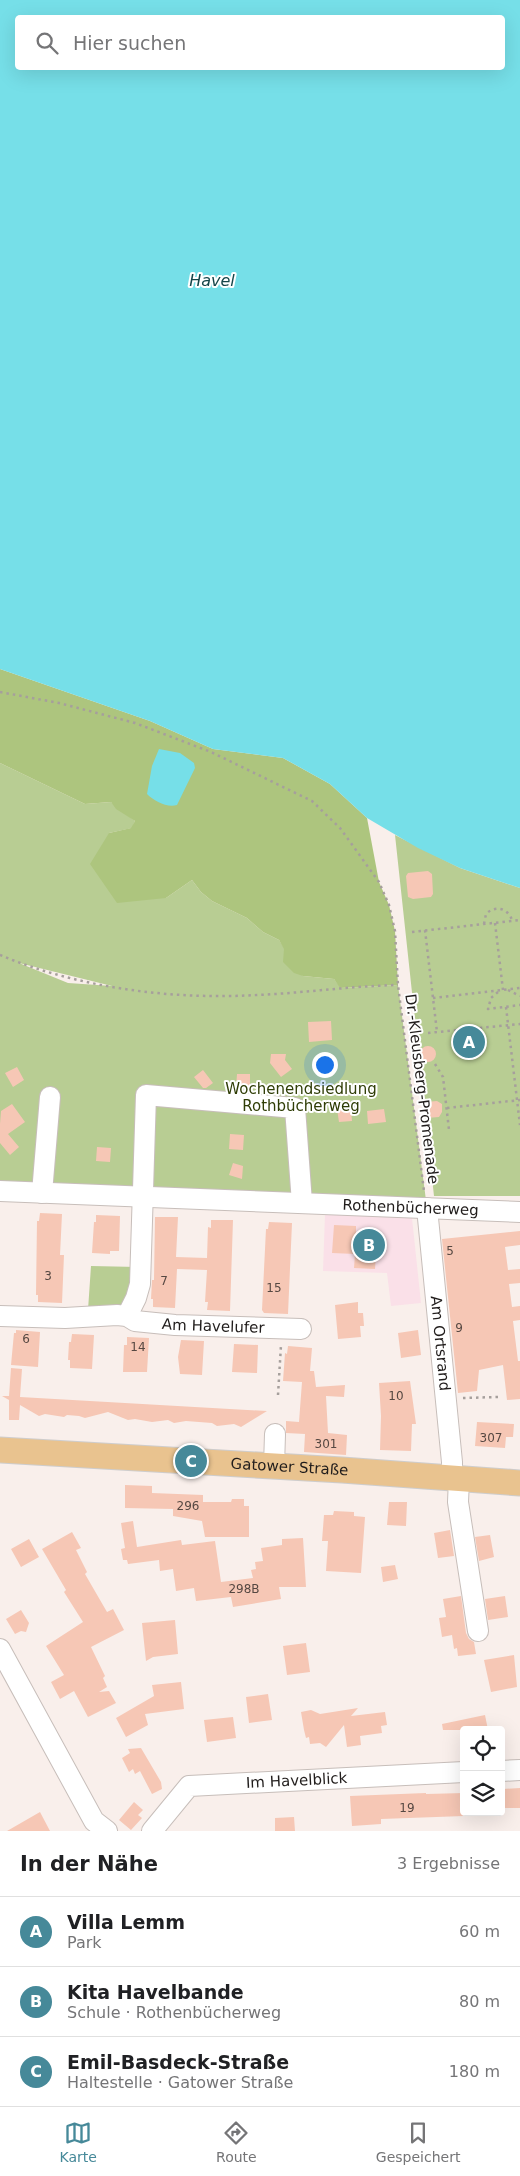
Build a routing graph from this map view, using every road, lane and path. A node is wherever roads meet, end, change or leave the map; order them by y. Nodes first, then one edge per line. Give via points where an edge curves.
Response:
1 (0, 692) edge
2 (520, 920) edge
3 (512, 921) junction
4 (495, 923) junction
5 (484, 924) junction
6 (425, 930) junction
7 (412, 932) dead end
8 (0, 955) edge
9 (398, 986) junction
10 (520, 988) edge
11 (503, 990) junction
12 (520, 996) edge
13 (433, 998) junction
14 (520, 1005) edge
15 (506, 1007) junction
16 (520, 1024) edge
17 (508, 1025) junction
18 (437, 1032) junction
19 (428, 1033) dead end
20 (435, 1064) dead end
21 (50, 1097) dead end
22 (518, 1100) edge
23 (447, 1108) junction
24 (520, 1125) edge
25 (449, 1130) dead end
26 (0, 1191) edge
27 (42, 1193) junction
28 (142, 1198) junction
29 (302, 1203) junction
30 (426, 1208) junction
31 (520, 1212) edge
32 (0, 1316) edge
33 (126, 1316) junction
34 (291, 1329) joint
35 (278, 1395) dead end
36 (498, 1397) dead end
37 (444, 1399) junction
38 (275, 1434) dead end
39 (0, 1450) edge
40 (274, 1466) junction
41 (455, 1479) junction
42 (520, 1483) edge
43 (478, 1631) dead end
44 (0, 1649) edge
45 (505, 1770) edge
46 (520, 1770) edge
47 (460, 1772) edge
48 (107, 1831) edge
49 (152, 1831) edge

1 - 9 path via 135,723 211,752 312,801 340,828 378,882 389,904
2 - 3 path
3 - 4 path
3 - 5 path via 508,912 499,908 486,914
4 - 5 path
4 - 11 path
5 - 6 path
6 - 7 path
6 - 13 path
8 - 9 path, Dr.-Kleusberg-Promenade via 68,978 165,994 257,996
9 - 30 path, Dr.-Kleusberg-Promenade
10 - 11 path
11 - 12 path via 511,990
11 - 13 path
11 - 15 path via 491,998 488,1009
13 - 18 path
14 - 15 path
15 - 17 path
16 - 17 path
17 - 18 path
17 - 22 path
18 - 19 path
20 - 23 path via 443,1078
21 - 27 street
22 - 23 path
22 - 24 path
23 - 25 path
26 - 27 street, Rothenbücherweg
27 - 28 street, Rothenbücherweg
28 - 29 street, Rothenbücherweg
28 - 29 street via 146,1095 295,1108
28 - 33 street via 140,1284
29 - 30 street, Rothenbücherweg
30 - 31 street, Rothenbücherweg
30 - 37 street, Am Ortsrand
32 - 33 street, Am Havelufer
33 - 34 street, Am Havelufer via 174,1325
34 - 35 path
36 - 37 path
37 - 41 street, Am Ortsrand
38 - 40 street
39 - 40 main road, Gatower Straße
40 - 41 main road, Gatower Straße
41 - 42 main road, Gatower Straße
41 - 43 street, Am Ortsrand
44 - 48 street via 94,1821
45 - 46 street
47 - 49 street, Im Havelblick via 189,1786

